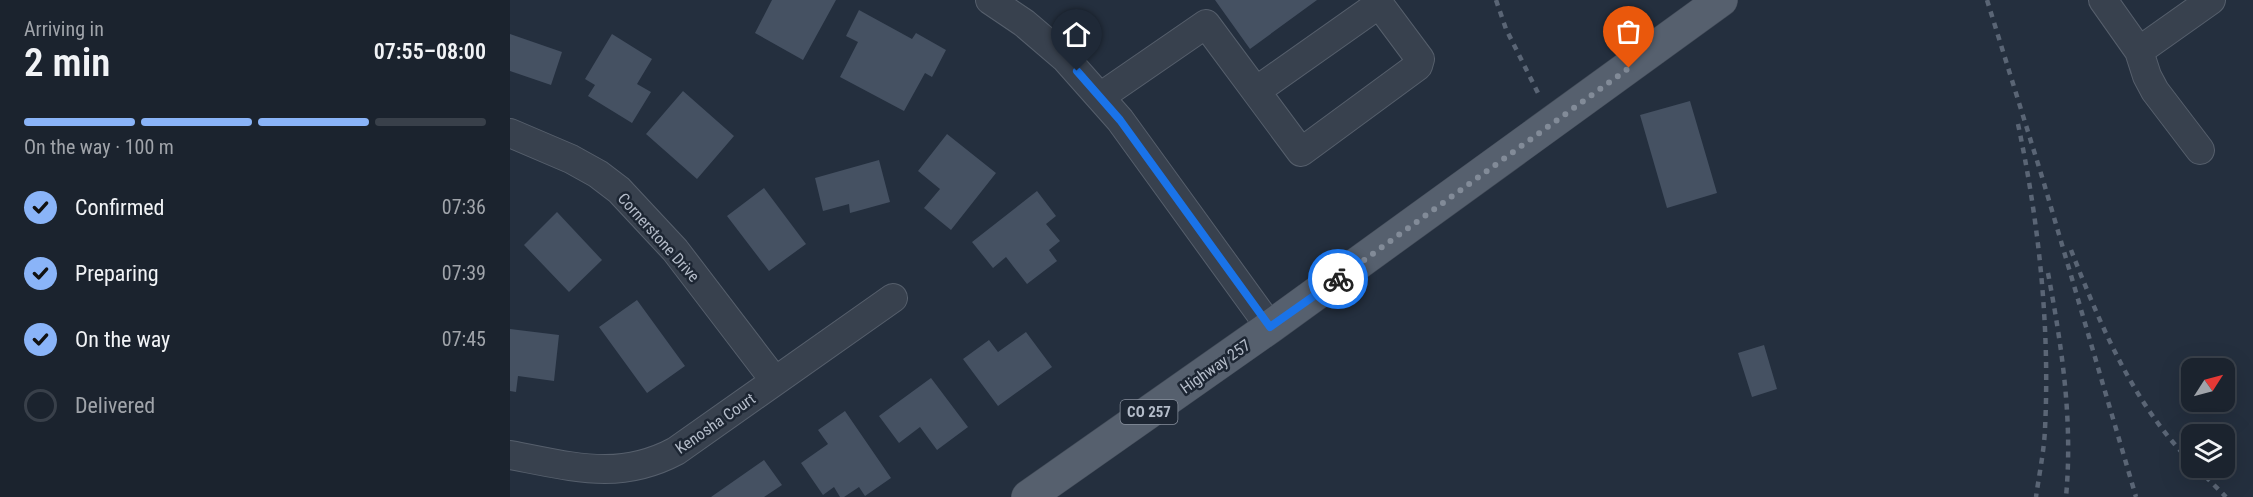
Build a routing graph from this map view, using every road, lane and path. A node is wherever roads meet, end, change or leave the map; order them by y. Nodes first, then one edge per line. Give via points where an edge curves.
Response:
1 (990, 0) edge
2 (1721, 0) edge
3 (2103, 0) edge
4 (2211, 0) edge
5 (2139, 51) junction
6 (1256, 91) junction
7 (1100, 97) junction
8 (510, 133) edge
9 (2200, 150) dead end
10 (893, 297) dead end
11 (1270, 327) junction
12 (775, 381) junction
13 (510, 455) edge
14 (1028, 497) edge

1 - 7 street via 1065,58
2 - 11 main road, Highway 257 / CO 257
3 - 5 street
4 - 5 street
5 - 9 street via 2155,91
6 - 6 street via 1375,7 1382,8 1420,59 1301,152
6 - 7 street via 1206,24
7 - 11 street
8 - 12 street, Cornerstone Drive via 572,159 619,190 675,250
10 - 12 street, Kenosha Court
11 - 14 main road, Highway 257 / CO 257
12 - 13 street, Kenosha Court via 656,462 626,470 599,470

